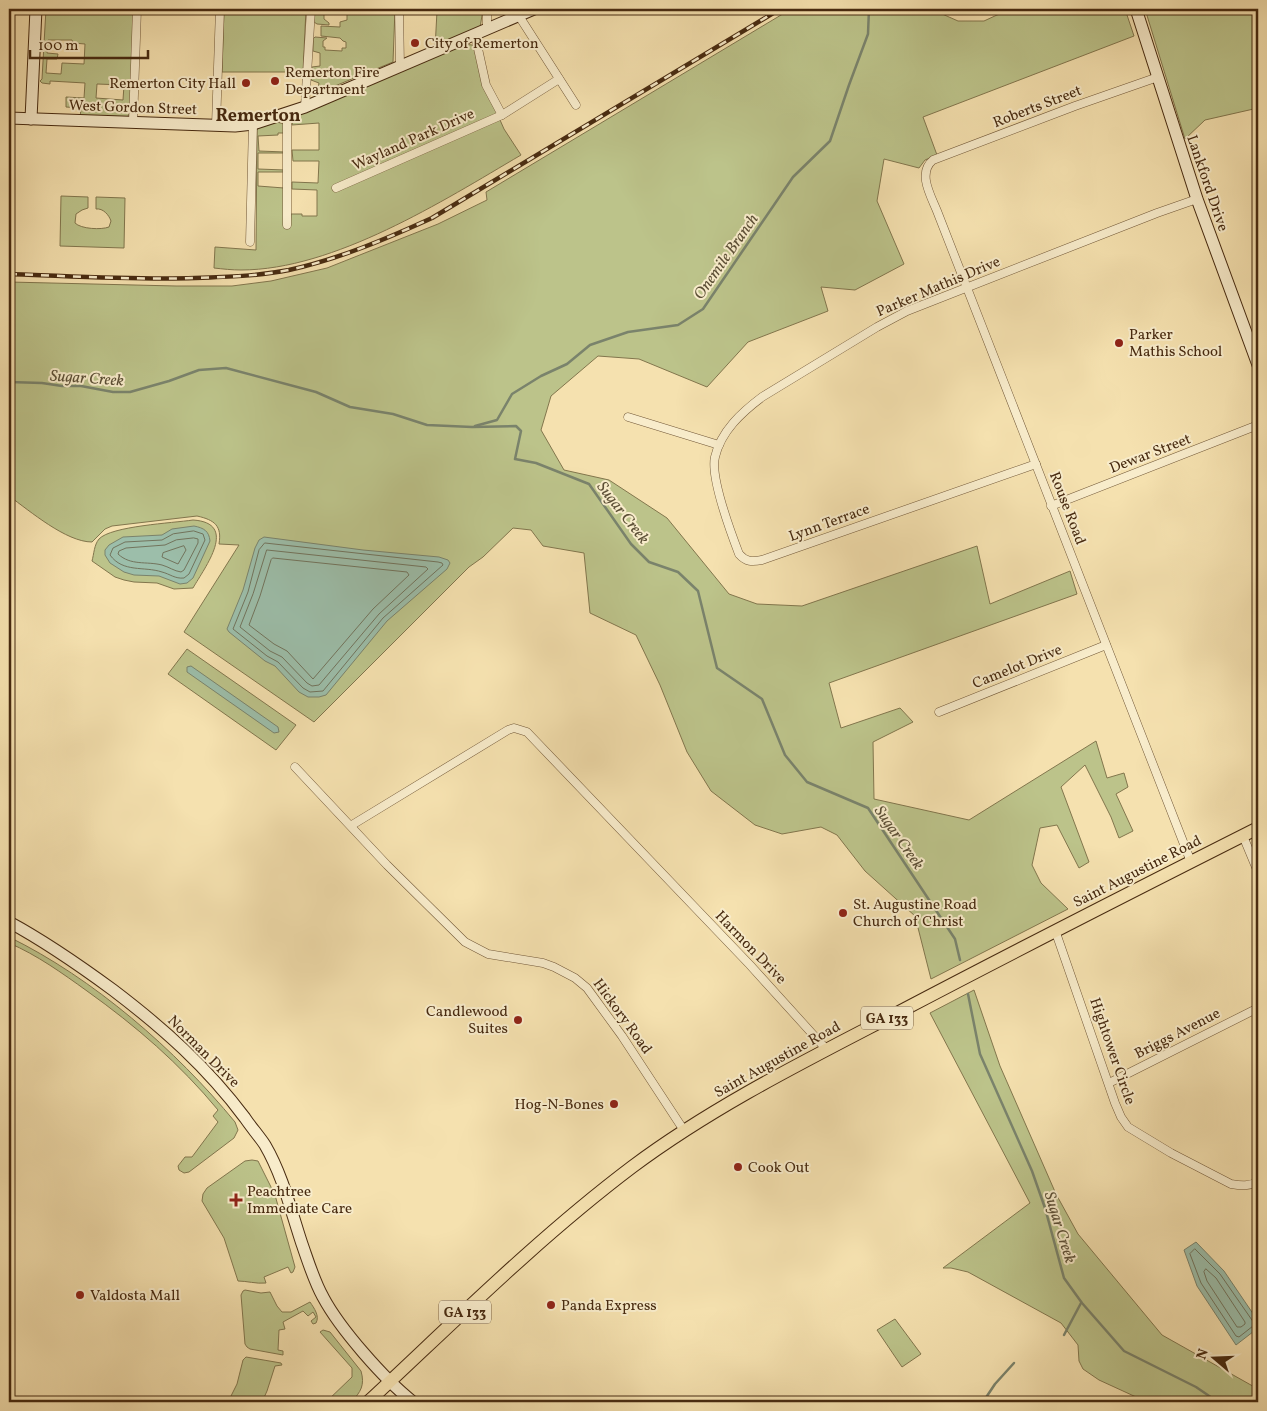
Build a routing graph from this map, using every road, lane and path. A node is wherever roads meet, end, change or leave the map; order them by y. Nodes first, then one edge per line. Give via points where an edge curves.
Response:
1 (36, 9) edge
2 (137, 9) edge
3 (220, 9) edge
4 (311, 9) edge
5 (399, 9) edge
6 (487, 9) edge
7 (534, 9) edge
8 (1136, 9) edge
9 (519, 16) junction
10 (487, 29) junction
11 (475, 35) junction
12 (400, 67) junction
13 (1158, 77) junction
14 (559, 79) junction
15 (576, 105) dead end
16 (305, 107) junction
17 (287, 114) junction
18 (502, 115) junction
19 (9, 118) edge
20 (31, 119) junction
21 (133, 122) junction
22 (253, 124) junction
23 (216, 125) junction
24 (928, 164) joint
25 (336, 188) dead end
26 (1197, 199) junction
27 (287, 226) dead end
28 (250, 242) dead end
29 (967, 288) junction
30 (1258, 365) edge
31 (628, 417) dead end
32 (1258, 426) edge
33 (719, 445) junction
34 (1036, 464) junction
35 (1051, 506) junction
36 (1106, 645) junction
37 (939, 712) dead end
38 (296, 767) dead end
39 (352, 825) junction
40 (1258, 828) edge
41 (1243, 836) junction
42 (1191, 862) junction
43 (1258, 872) edge
44 (9, 922) edge
45 (1055, 930) junction
46 (1258, 1008) edge
47 (827, 1050) junction
48 (1109, 1083) junction
49 (685, 1132) junction
50 (1258, 1182) edge
51 (391, 1381) junction
52 (368, 1402) edge
53 (413, 1402) edge

1 - 20 street
2 - 21 street
3 - 23 street
4 - 16 street
5 - 12 street
6 - 10 street
7 - 9 street, West Gordon Street
8 - 13 street, Lankford Drive
9 - 10 street, West Gordon Street
9 - 14 street
10 - 11 street, West Gordon Street
11 - 12 street, West Gordon Street
11 - 18 street via 486,85
12 - 16 street, West Gordon Street
13 - 24 street, Roberts Street
13 - 26 street, Lankford Drive
14 - 15 street
14 - 18 street, Wayland Park Drive
16 - 17 street, West Gordon Street
17 - 22 street, West Gordon Street
17 - 27 street
18 - 25 street, Wayland Park Drive
19 - 20 street, West Gordon Street
20 - 21 street, West Gordon Street
21 - 23 street, West Gordon Street
22 - 23 street, West Gordon Street
22 - 28 street
24 - 29 street, Rouse Road via 926,182
26 - 29 street, Parker Mathis Drive
26 - 30 street, Lankford Drive
29 - 33 street, Parker Mathis Drive via 907,311 762,397 732,424
29 - 34 street, Rouse Road
31 - 33 street
32 - 35 street, Dewar Street
33 - 34 street, Lynn Terrace via 715,470 721,498 739,554 744,560 754,562
34 - 35 street, Rouse Road
35 - 36 street, Rouse Road
36 - 37 street, Camelot Drive
36 - 42 street, Rouse Road
38 - 39 street, Hickory Road
39 - 47 street, Harmon Drive via 508,730 514,728 527,732
39 - 49 street, Hickory Road via 465,942 488,954 554,967 587,988
40 - 41 main road, Saint Augustine Road / GA 133
41 - 42 main road, Saint Augustine Road / GA 133
41 - 43 street
42 - 45 main road, Saint Augustine Road / GA 133
44 - 51 street, Norman Drive via 70,958 150,1018 206,1069 228,1095 265,1145 282,1182 322,1297 344,1328
45 - 47 main road, Saint Augustine Road / GA 133
45 - 48 street, Hightower Circle
46 - 48 street, Briggs Avenue
47 - 49 main road, Saint Augustine Road / GA 133
48 - 50 street, Hightower Circle via 1128,1127 1231,1184 1241,1186
49 - 51 main road, Saint Augustine Road / GA 133 via 633,1166 575,1213 511,1268
51 - 52 main road, Saint Augustine Road / GA 133
51 - 53 street, Norman Drive

